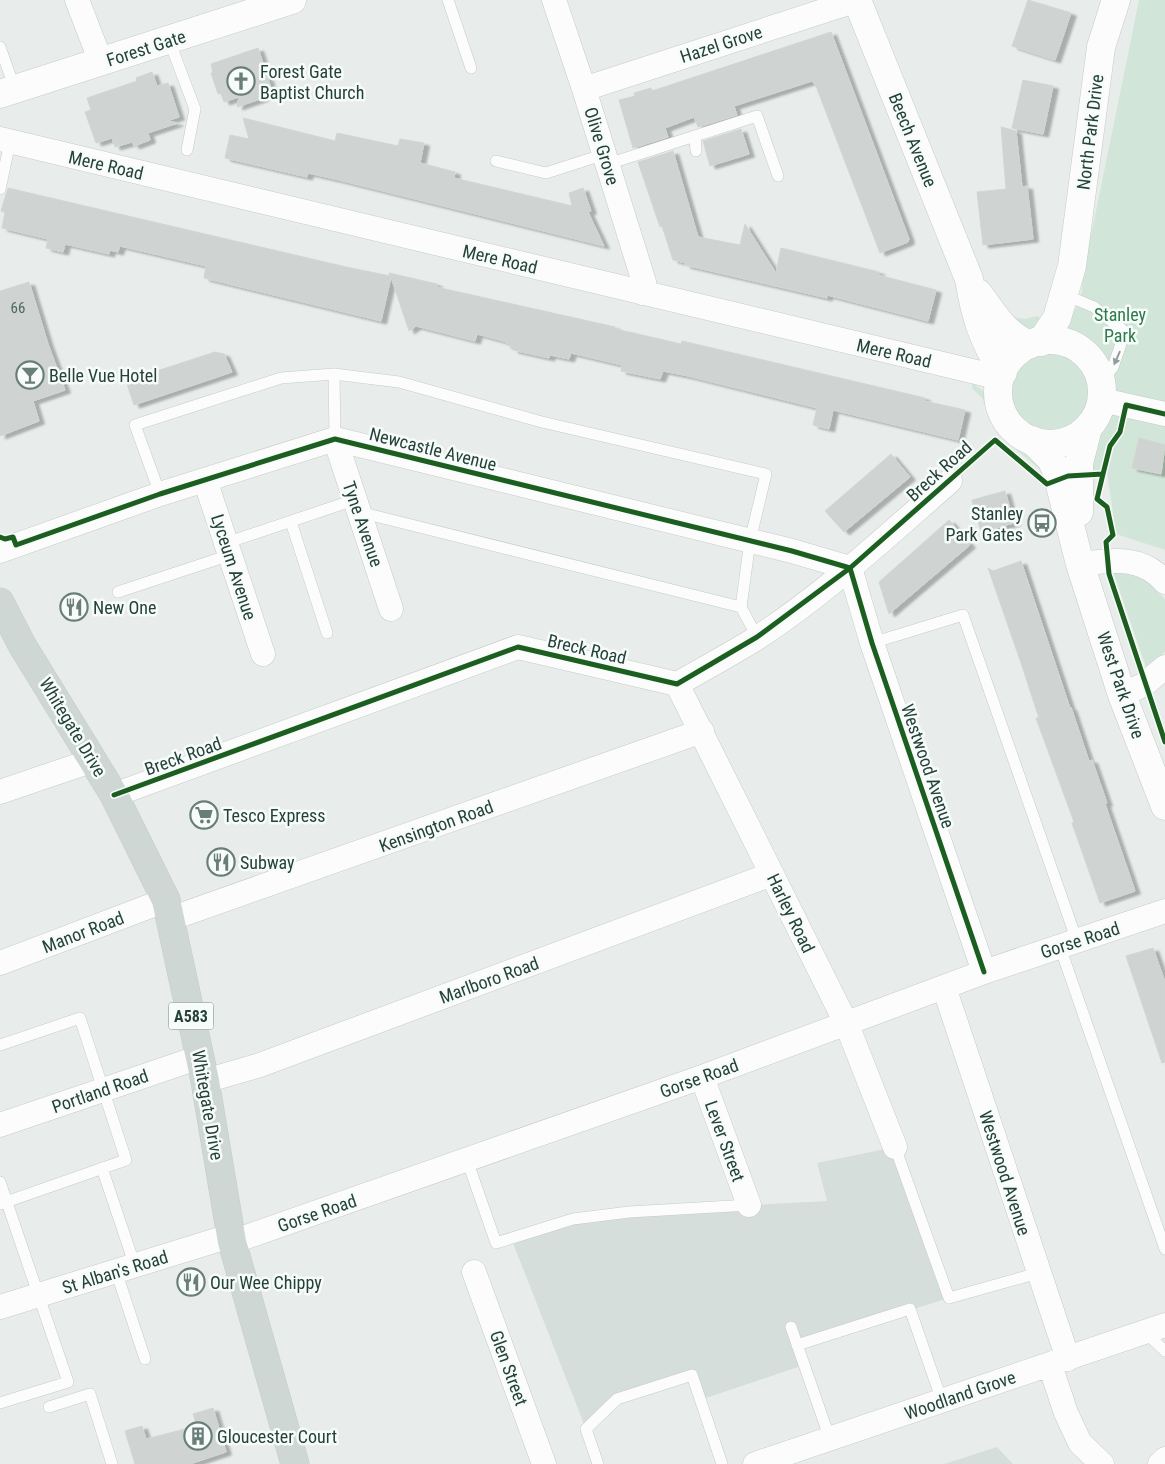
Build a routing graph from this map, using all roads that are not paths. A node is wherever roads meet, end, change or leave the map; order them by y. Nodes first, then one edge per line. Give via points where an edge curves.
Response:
1 (77, 0) edge
2 (292, 0) edge
3 (448, 0) edge
4 (554, 0) edge
5 (857, 0) edge
6 (1116, 0) edge
7 (260, 5) edge
8 (169, 40) junction
9 (0, 46) edge
10 (100, 62) junction
11 (471, 68) dead end
12 (584, 88) junction
13 (8, 91) edge
14 (695, 136) junction
15 (5, 141) edge
16 (187, 150) dead end
17 (696, 151) dead end
18 (606, 159) junction
19 (496, 161) dead end
20 (778, 176) dead end
21 (0, 189) edge
22 (968, 279) junction
23 (642, 293) junction
24 (1070, 296) junction
25 (1035, 343) junction
26 (1080, 350) junction
27 (334, 374) junction
28 (1002, 375) junction
29 (1101, 391) junction
30 (1165, 414) edge
31 (1088, 428) junction
32 (335, 439) junction
33 (1032, 440) junction
34 (205, 480) junction
35 (950, 481) dead end
36 (160, 494) junction
37 (356, 506) junction
38 (291, 522) junction
39 (750, 541) junction
40 (228, 549) junction
41 (0, 551) edge
42 (1080, 564) junction
43 (850, 568) junction
44 (1165, 582) edge
45 (118, 592) dead end
46 (0, 602) edge
47 (741, 607) junction
48 (391, 609) dead end
49 (327, 633) dead end
50 (757, 637) junction
51 (872, 643) junction
52 (263, 654) dead end
53 (1165, 667) edge
54 (677, 684) junction
55 (1122, 694) junction
56 (702, 732) junction
57 (94, 760) junction
58 (0, 792) edge
59 (114, 795) junction
60 (1165, 806) edge
61 (772, 874) junction
62 (168, 910) junction
63 (1165, 912) edge
64 (1068, 944) junction
65 (0, 963) edge
66 (984, 972) junction
67 (944, 987) junction
68 (846, 1025) junction
69 (0, 1045) edge
70 (202, 1069) junction
71 (702, 1077) junction
72 (103, 1090) junction
73 (0, 1125) edge
74 (895, 1147) joint
75 (467, 1160) junction
76 (102, 1168) junction
77 (0, 1182) edge
78 (4, 1203) edge
79 (749, 1205) joint
80 (231, 1239) junction
81 (1165, 1249) edge
82 (125, 1269) junction
83 (474, 1272) dead end
84 (1038, 1273) junction
85 (39, 1295) junction
86 (0, 1307) edge
87 (791, 1327) dead end
88 (1155, 1329) edge
89 (797, 1345) junction
90 (1165, 1351) edge
91 (145, 1359) dead end
92 (1059, 1362) junction
93 (942, 1401) junction
94 (0, 1403) edge
95 (48, 1407) dead end
96 (830, 1439) junction
97 (1165, 1459) edge
98 (112, 1464) edge
99 (294, 1464) edge
100 (544, 1464) edge
101 (598, 1464) edge
102 (722, 1464) edge
103 (755, 1464) edge
104 (1102, 1464) edge
105 (1160, 1464) edge

1 - 10 street
2 - 7 street, Forest Gate
3 - 11 lane
4 - 12 street, Olive Grove
5 - 12 street, Hazel Grove
5 - 22 street, Beech Avenue
6 - 24 street, North Park Drive via 1101,48
7 - 8 street, Forest Gate
8 - 10 street, Forest Gate
8 - 16 lane via 196,109
9 - 13 lane
10 - 13 street, Forest Gate
12 - 18 street, Olive Grove
14 - 17 lane
14 - 18 lane
14 - 20 lane via 757,116
15 - 21 lane
15 - 23 street, Mere Road
18 - 19 lane via 546,173
18 - 23 street, Olive Grove via 644,282
22 - 25 street, Beech Avenue via 1000,326 1009,334
22 - 28 street, Beech Avenue via 986,344
23 - 28 street, Mere Road
24 - 25 street, North Park Drive via 1053,326
24 - 26 street, North Park Drive
24 -> 29 lane via 1094,307 1125,332
25 - 26 street via 1062,342
25 - 28 street via 1013,356
26 - 29 street via 1094,364
27 - 32 lane
27 - 36 lane via 281,378 135,425
27 - 39 lane via 399,382 542,422 766,474
28 - 33 street via 999,400 1004,415 1013,429
29 - 30 street
29 - 31 street via 1094,420
31 - 33 street via 1062,443
31 - 42 street, West Park Drive via 1078,475
32 - 34 street
32 - 37 street, Tyne Avenue
32 - 39 street, Newcastle Avenue
33 - 42 street, West Park Drive via 1056,470
34 - 36 street
34 - 40 street, Lyceum Avenue
35 - 43 street, Breck Road
36 - 41 street
37 - 38 lane
37 - 47 lane
37 - 48 street, Tyne Avenue
38 - 40 lane
38 - 49 lane
39 - 43 street, Newcastle Avenue
39 - 47 lane
40 - 45 lane
40 - 52 street, Lyceum Avenue
42 - 44 street via 1128,560 1148,567
42 - 55 street, West Park Drive
43 - 50 street, Breck Road
43 - 51 street, Westwood Avenue
46 - 57 main road, Whitegate Drive / A583 via 22,645
47 - 50 lane
50 - 54 street, Breck Road
51 - 64 lane via 963,615
51 - 66 street, Westwood Avenue
53 - 55 street via 1146,684
54 - 56 street, Harley Road
54 - 59 street, Breck Road via 518,647
55 - 60 street, West Park Drive
56 - 61 street, Harley Road
56 - 62 street, Kensington Road
57 - 58 street
57 - 59 main road, Whitegate Drive / A583
59 - 62 main road, Whitegate Drive / A583
61 - 68 street, Harley Road
61 - 70 street, Marlboro Road via 260,1065
62 - 65 street, Manor Road
62 - 70 main road, Whitegate Drive / A583
63 - 64 street, Gorse Road
64 - 66 street, Gorse Road
64 - 81 lane
66 - 67 street, Gorse Road
67 - 68 street, Gorse Road
67 - 84 street, Westwood Avenue
68 - 71 street, Gorse Road
68 - 74 street, Harley Road
69 - 72 lane via 80,1018
70 - 72 street, Portland Road
70 - 80 main road, Whitegate Drive / A583
71 - 75 street, Gorse Road
71 - 79 street, Lever Street
72 - 73 street, Portland Road
72 - 76 lane via 126,1160
74 - 84 lane via 949,1298
75 - 79 lane via 496,1243 573,1220 629,1212
75 - 80 street, Gorse Road
76 - 78 lane
76 - 82 lane
77 - 78 lane
78 - 85 lane
80 - 82 street, St Alban's Road
80 - 99 main road, Whitegate Drive / A583
82 - 85 street, St Alban's Road
82 - 91 lane
83 - 100 street, Glen Street
84 - 92 street, Westwood Avenue
85 - 86 street, St Alban's Road
85 - 94 lane via 68,1382
87 - 89 lane
88 - 90 lane
88 - 92 street, Woodland Grove
89 - 93 lane via 910,1309
89 - 96 lane
92 - 93 street, Woodland Grove
92 - 104 street, Westwood Avenue via 1066,1413 1080,1443
93 - 96 street, Woodland Grove
95 - 98 lane via 90,1394
96 - 103 street, Woodland Grove
97 - 105 street
101 - 102 lane via 586,1429 617,1399 692,1375

